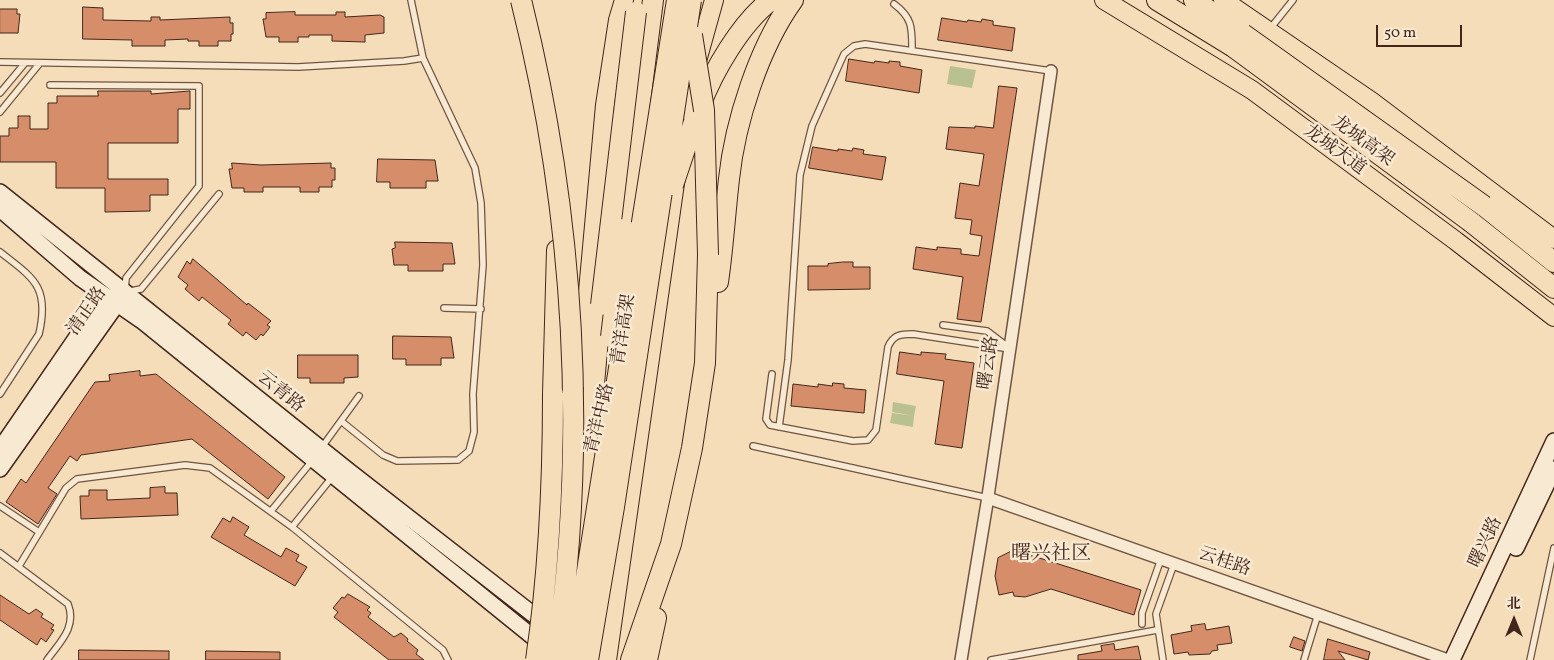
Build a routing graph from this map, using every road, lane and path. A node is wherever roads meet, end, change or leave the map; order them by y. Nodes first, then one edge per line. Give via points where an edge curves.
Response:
1 (411, 0) edge
2 (521, 0) edge
3 (624, 0) edge
4 (639, 0) edge
5 (651, 0) edge
6 (668, 0) edge
7 (677, 0) edge
8 (686, 0) edge
9 (691, 0) edge
10 (701, 0) edge
11 (714, 0) edge
12 (771, 0) edge
13 (793, 0) edge
14 (1104, 0) edge
15 (1129, 0) edge
16 (1157, 0) edge
17 (1168, 0) edge
18 (1194, 0) edge
19 (1205, 0) edge
20 (1223, 0) edge
21 (1293, 0) edge
22 (894, 4) dead end
23 (1269, 31) junction
24 (1238, 40) junction
25 (912, 51) junction
26 (423, 58) junction
27 (0, 62) edge
28 (25, 63) junction
29 (40, 63) junction
30 (1247, 63) dead end
31 (1051, 71) joint
32 (1233, 73) junction
33 (50, 85) dead end
34 (0, 93) edge
35 (686, 102) junction
36 (0, 112) edge
37 (0, 192) edge
38 (219, 194) dead end
39 (0, 209) edge
40 (593, 228) junction
41 (1554, 239) edge
42 (0, 252) edge
43 (1554, 262) edge
44 (1554, 288) edge
45 (118, 299) junction
46 (444, 308) dead end
47 (481, 309) junction
48 (1554, 317) edge
49 (943, 324) dead end
50 (640, 341) junction
51 (1010, 349) junction
52 (705, 363) junction
53 (772, 374) dead end
54 (0, 394) edge
55 (359, 396) dead end
56 (341, 421) junction
57 (779, 427) junction
58 (1554, 441) edge
59 (753, 446) dead end
60 (0, 449) edge
61 (317, 454) junction
62 (1554, 468) edge
63 (0, 469) edge
64 (333, 476) junction
65 (585, 485) junction
66 (988, 498) junction
67 (0, 506) edge
68 (271, 511) junction
69 (292, 527) junction
70 (40, 532) junction
71 (671, 544) junction
72 (1554, 548) edge
73 (569, 550) junction
74 (0, 553) edge
75 (1161, 559) junction
76 (1174, 564) junction
77 (19, 566) junction
78 (585, 584) junction
79 (1318, 614) junction
80 (545, 624) junction
81 (1142, 624) dead end
82 (1157, 630) junction
83 (534, 638) junction
84 (566, 639) junction
85 (552, 658) edge
86 (47, 660) edge
87 (448, 660) edge
88 (530, 660) edge
89 (573, 660) edge
90 (588, 660) edge
91 (595, 660) edge
92 (607, 660) edge
93 (631, 660) edge
94 (647, 660) edge
95 (961, 660) edge
96 (991, 660) edge
97 (1163, 660) edge
98 (1304, 660) edge
99 (1448, 660) edge
100 (1452, 660) edge
101 (1464, 660) edge
102 (1530, 660) edge

1 - 26 lane
2 - 85 highway, bridge via 556,185 566,251 571,322 574,448 563,614
3 - 40 main road via 605,105
4 - 65 highway, bridge via 601,305
5 - 40 main road via 641,29 625,159
5 - 78 highway, bridge via 596,458
6 - 65 main road, 青洋中路 via 619,342
7 - 78 highway, 青洋高架, bridge
8 - 52 highway, bridge via 704,110 708,254
9 - 50 highway, 青洋高架, bridge
10 - 35 main road, 青洋中路
11 - 35 main road
12 - 50 highway, bridge via 735,41 710,80 673,187
13 - 52 highway via 769,41 740,124 729,178 722,254
14 - 32 main road, 龙城大道
15 - 32 main road
16 - 24 highway
17 - 24 highway, 龙城高架
18 - 24 highway, 龙城高架
19 - 24 highway
20 - 23 main road
21 - 23 lane
22 - 25 lane via 906,12 912,27
23 - 30 lane
23 - 41 main road via 1371,101
24 - 43 highway, 龙城高架, bridge via 1484,206
24 - 44 highway, 龙城高架, bridge
25 - 31 lane
25 - 57 lane via 865,44 854,46 844,54 812,126 800,175 788,360
26 - 29 lane via 298,67
26 - 47 lane via 474,168 481,203
27 - 28 lane
28 - 29 lane
28 - 34 lane
29 - 36 lane
31 - 51 street, 曙云路
32 - 48 main road, 龙城大道
33 - 45 lane via 200,86 199,186 126,278
35 - 92 main road, 青洋中路
37 - 45 street, 云青路
38 - 45 lane via 141,289
39 - 45 street, 云青路 via 80,278
40 - 73 main road via 570,469
42 - 54 lane via 33,278 38,286 42,324 40,334
45 - 60 street, 清正路 via 87,322
45 - 61 street, 云青路 via 142,321
45 - 63 street, 清正路
46 - 47 lane
47 - 56 lane via 473,394 474,432 469,451 458,460 397,461 382,455
49 - 51 lane via 987,331
50 - 90 highway, 青洋高架, bridge
51 - 57 lane via 900,334 888,347 881,410 876,430 868,440 853,441
51 - 66 street, 曙云路
52 - 71 highway via 692,448
53 - 57 lane via 766,419 770,425
55 - 56 lane
56 - 61 lane
58 - 100 street, 曙兴路
59 - 66 lane
61 - 64 street, 云青路
61 - 68 lane
61 - 80 street, 云青路
62 - 101 street, 曙兴路
64 - 69 lane
64 - 83 street, 云青路
65 - 73 main road, 青洋中路
66 - 75 street, 云桂路
66 - 95 street, 曙云路
67 - 70 lane
68 - 69 lane
68 - 70 lane via 210,468 185,465 77,478 66,488
69 - 87 lane via 443,650
70 - 77 lane
71 - 93 highway
71 - 94 highway
72 - 102 lane
73 - 80 main road
73 - 84 main road, 青洋中路
74 - 77 lane
75 - 76 street, 云桂路
75 - 81 lane via 1142,613
76 - 79 street, 云桂路
76 - 82 lane via 1156,614
77 - 86 lane via 68,604 72,615 69,630
78 - 89 highway, 青洋高架, bridge
79 - 98 lane
79 - 99 street, 云桂路
80 - 83 main road
80 - 84 street, 云青路
80 - 85 main road
82 - 96 lane
82 - 97 lane
83 - 85 street, 云青路
83 - 88 main road
84 - 85 main road, 青洋中路
84 - 91 street, 云青路

